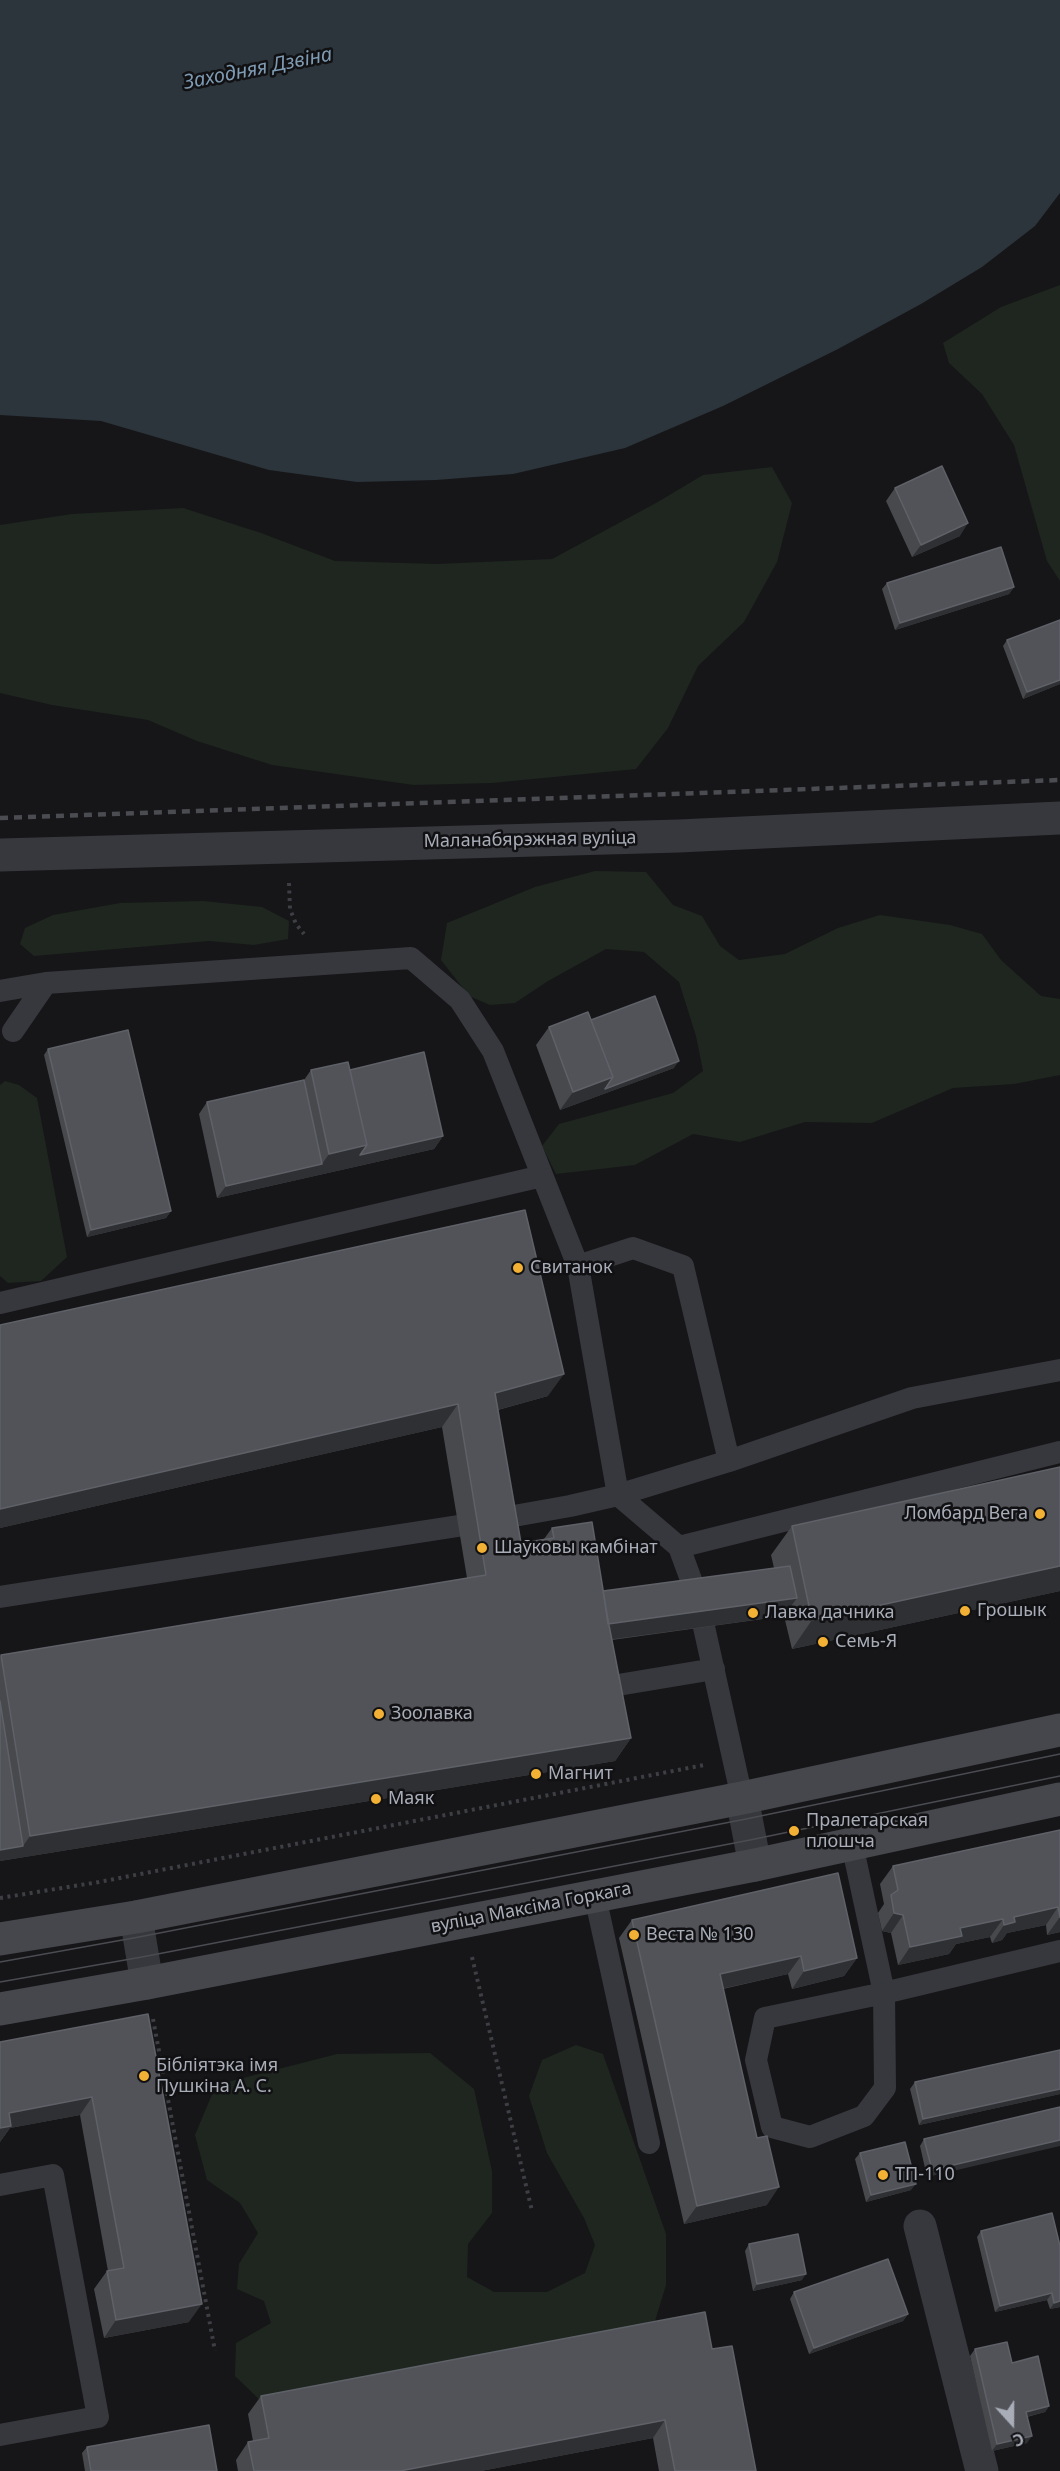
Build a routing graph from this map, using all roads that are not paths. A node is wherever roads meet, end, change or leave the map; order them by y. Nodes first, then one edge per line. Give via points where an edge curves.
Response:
1 (1060, 818) edge
2 (0, 855) edge
3 (46, 983) junction
4 (0, 991) edge
5 (13, 1031) dead end
6 (542, 1176) junction
7 (578, 1266) junction
8 (0, 1303) edge
9 (1060, 1370) edge
10 (1060, 1452) edge
11 (729, 1461) junction
12 (618, 1494) junction
13 (497, 1519) edge
14 (459, 1526) dead end
15 (679, 1547) junction
16 (697, 1596) edge
17 (0, 1597) edge
18 (704, 1627) edge
19 (714, 1669) junction
20 (618, 1685) edge
21 (1060, 1730) edge
22 (742, 1798) junction
23 (1060, 1799) edge
24 (852, 1844) junction
25 (755, 1865) junction
26 (595, 1896) junction
27 (135, 1917) junction
28 (0, 1939) edge
29 (1060, 1951) edge
30 (147, 1983) junction
31 (884, 1993) junction
32 (0, 2009) edge
33 (649, 2143) dead end
34 (0, 2185) edge
35 (920, 2226) dead end
36 (0, 2435) edge
37 (982, 2471) edge

1 - 2 street, Маланабярэжная вуліца via 679,836
3 - 4 lane
3 - 5 lane
3 - 6 lane via 411,958 460,1000 493,1051
6 - 7 lane
6 - 8 lane
7 - 11 lane via 633,1248 683,1266
7 - 12 lane
9 - 11 lane via 912,1398
10 - 15 lane
11 - 12 lane
12 - 13 lane
12 - 15 lane
14 - 17 lane
15 - 16 lane
18 - 19 lane
19 - 20 lane
19 - 22 lane
21 - 22 main road
22 - 25 street
22 - 27 main road
23 - 24 main road, вуліца Максіма Горкага
24 - 25 main road, вуліца Максіма Горкага
24 - 31 lane
25 - 26 main road, вуліца Максіма Горкага
26 - 30 main road, вуліца Максіма Горкага
26 - 33 lane
27 - 28 main road
27 - 30 street
29 - 31 lane
30 - 32 main road, вуліца Максіма Горкага
31 - 31 lane via 765,2018 756,2060 772,2127 810,2137 864,2116 885,2088
34 - 36 lane via 53,2175 98,2417
35 - 37 street

